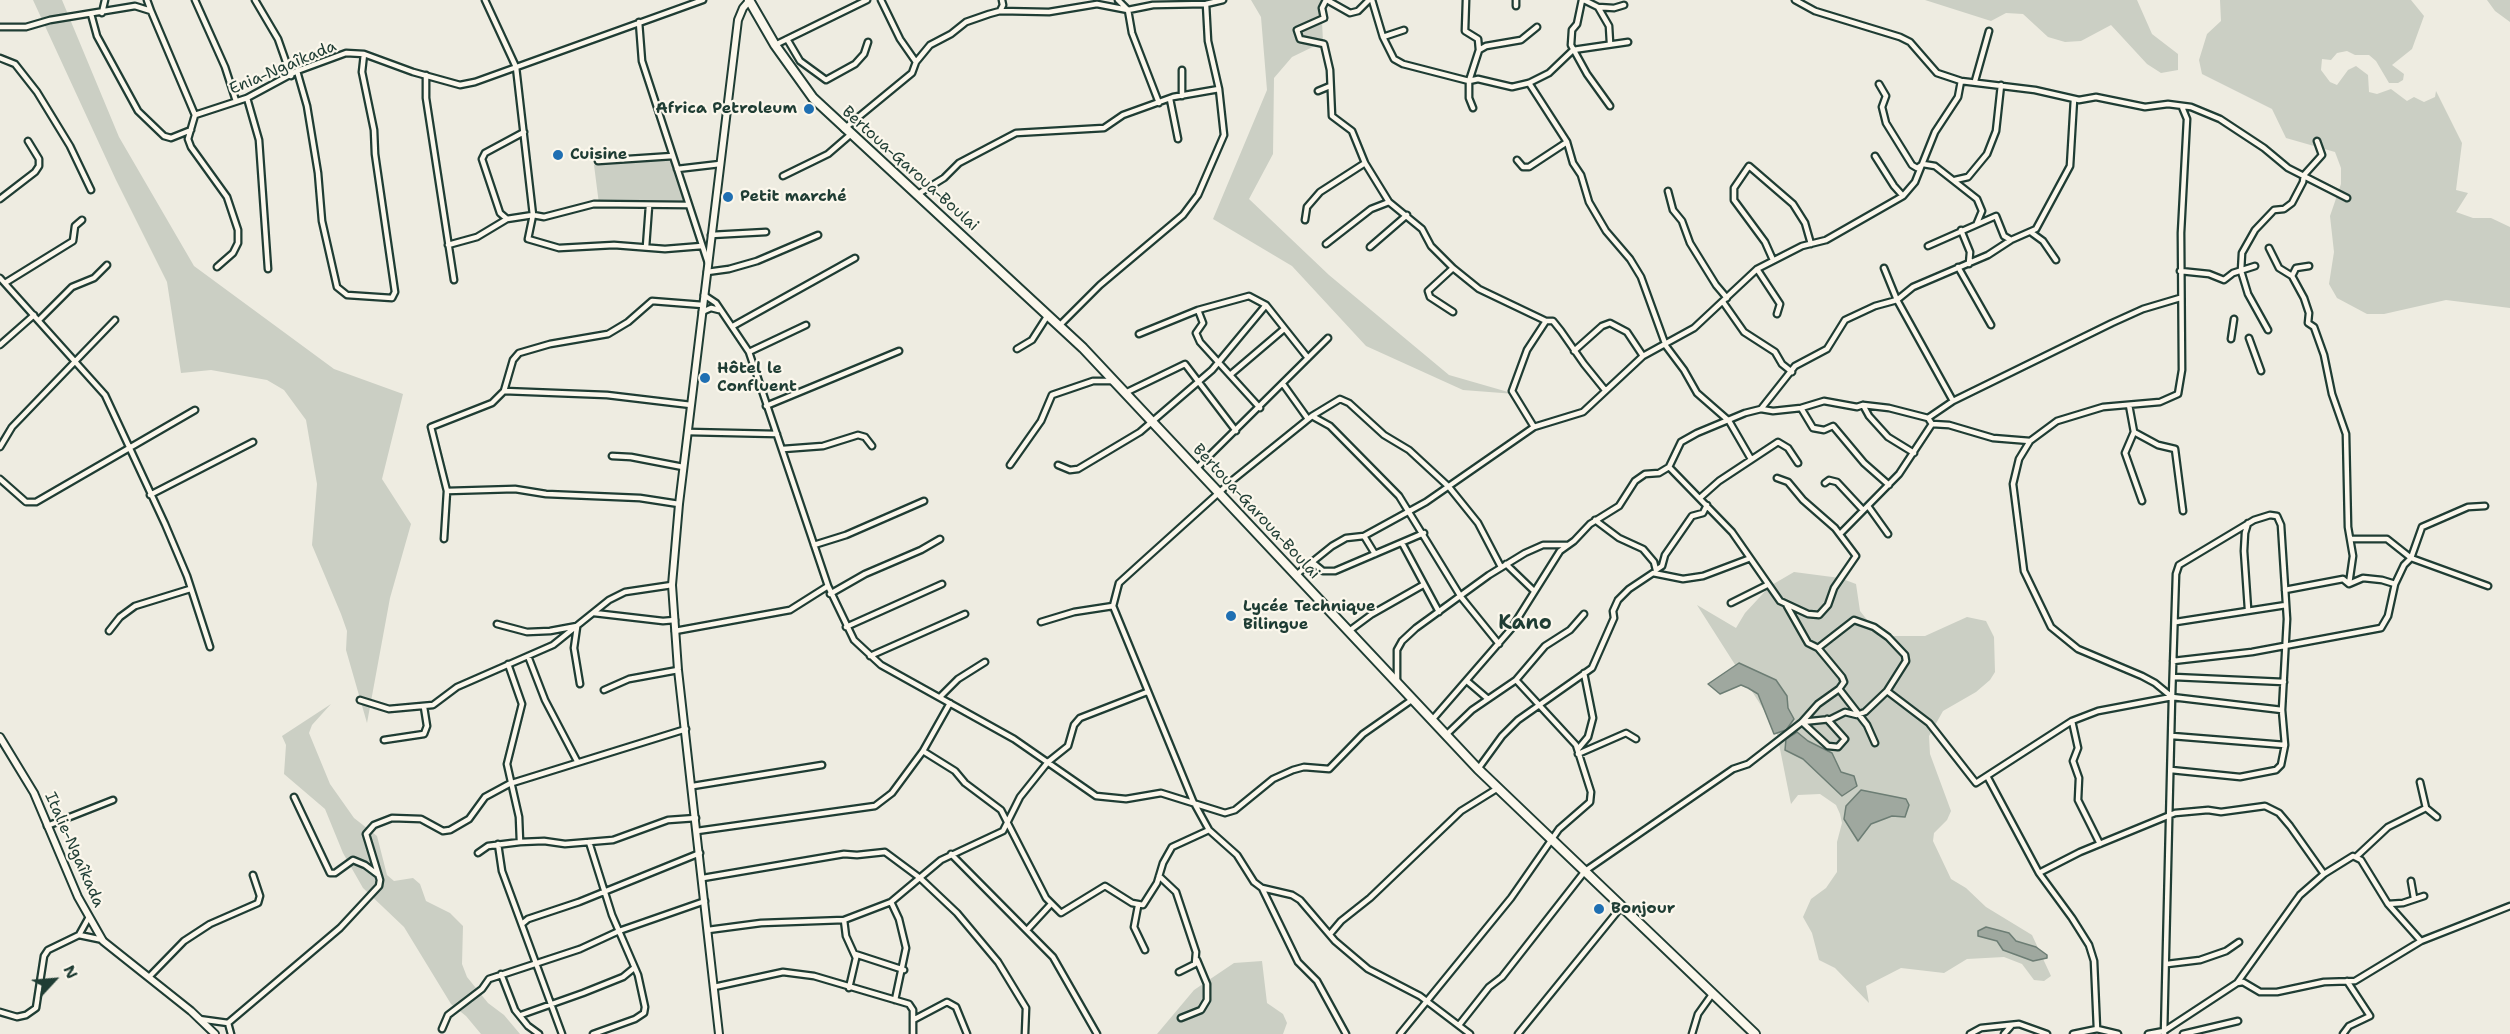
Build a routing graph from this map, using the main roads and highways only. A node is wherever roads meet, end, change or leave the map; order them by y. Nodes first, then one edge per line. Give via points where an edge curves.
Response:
1 (749, 1) edge
2 (1755, 1034) edge

1 - 2 highway, Bertoua-Garoua-Boulai via 813,98 1048,315 1478,769

